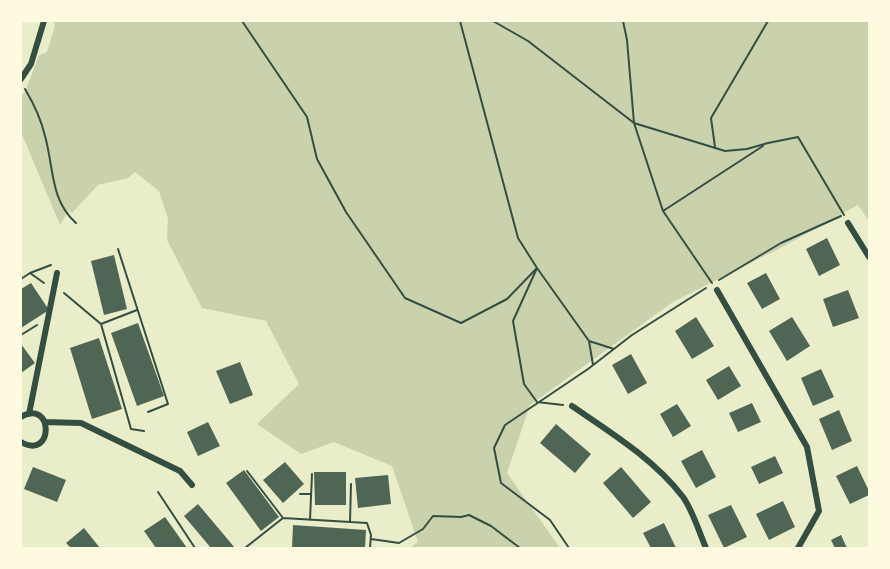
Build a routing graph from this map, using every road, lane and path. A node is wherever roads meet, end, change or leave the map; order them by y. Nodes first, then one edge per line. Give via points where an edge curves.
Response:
1 (242, 21) edge
2 (460, 21) edge
3 (493, 21) edge
4 (623, 21) edge
5 (768, 21) edge
6 (44, 24) edge
7 (21, 80) edge
8 (634, 123) junction
9 (768, 142) junction
10 (715, 147) junction
11 (663, 211) junction
12 (844, 214) junction
13 (848, 223) joint
14 (76, 224) dead end
15 (118, 249) dead end
16 (869, 257) edge
17 (51, 264) dead end
18 (537, 268) junction
19 (30, 273) junction
20 (57, 273) dead end
21 (21, 279) edge
22 (713, 284) junction
23 (54, 287) junction
24 (717, 290) dead end
25 (138, 310) junction
26 (101, 324) junction
27 (589, 341) junction
28 (614, 349) junction
29 (593, 365) junction
30 (537, 402) junction
31 (572, 406) joint
32 (148, 412) dead end
33 (29, 414) junction
34 (21, 417) edge
35 (45, 422) junction
36 (144, 431) dead end
37 (21, 441) edge
38 (247, 471) dead end
39 (312, 474) dead end
40 (351, 484) dead end
41 (192, 485) dead end
42 (158, 492) dead end
43 (300, 494) dead end
44 (311, 494) junction
45 (283, 518) junction
46 (310, 520) junction
47 (350, 522) junction
48 (371, 539) junction
49 (195, 548) edge
50 (245, 548) edge
51 (370, 548) edge
52 (520, 548) edge
53 (570, 548) edge
54 (706, 548) edge
55 (798, 548) edge

1 - 18 path via 307,117 317,159 346,212 405,298 461,323 507,299
2 - 18 path via 518,238
3 - 8 path via 528,41
4 - 8 path
5 - 10 path via 711,118
6 - 7 street via 31,64
7 - 14 path via 43,128 60,202
8 - 10 path
8 - 11 path
9 - 10 path via 747,149 725,151
9 - 11 path
9 - 12 path via 798,137
11 - 22 path
12 - 13 path
12 - 22 path via 781,243
13 - 16 street
15 - 25 path
17 - 19 path
18 - 27 path
18 - 30 path via 513,321 524,384
19 - 21 path
19 - 23 path
20 - 23 street
22 - 28 path
23 - 26 path
23 - 33 street
24 - 55 street via 807,447 819,511
25 - 26 path
25 - 32 path via 168,404
26 - 36 path via 131,429
27 - 28 path
27 - 29 path
28 - 29 path
29 - 30 path
30 - 31 path
30 - 53 path via 505,425 494,448 501,483 550,520
31 - 54 street via 628,444 684,498
33 - 34 street
33 - 35 street via 39,415
35 - 37 street via 47,432 42,441 32,445
35 - 41 street via 81,423 180,471
38 - 45 path
39 - 44 path
40 - 47 path
42 - 49 path
43 - 44 path
44 - 46 path
45 - 46 path
45 - 50 path
46 - 47 path
47 - 48 path via 367,523
48 - 51 path
48 - 52 path via 399,543 423,529 433,516 469,514

